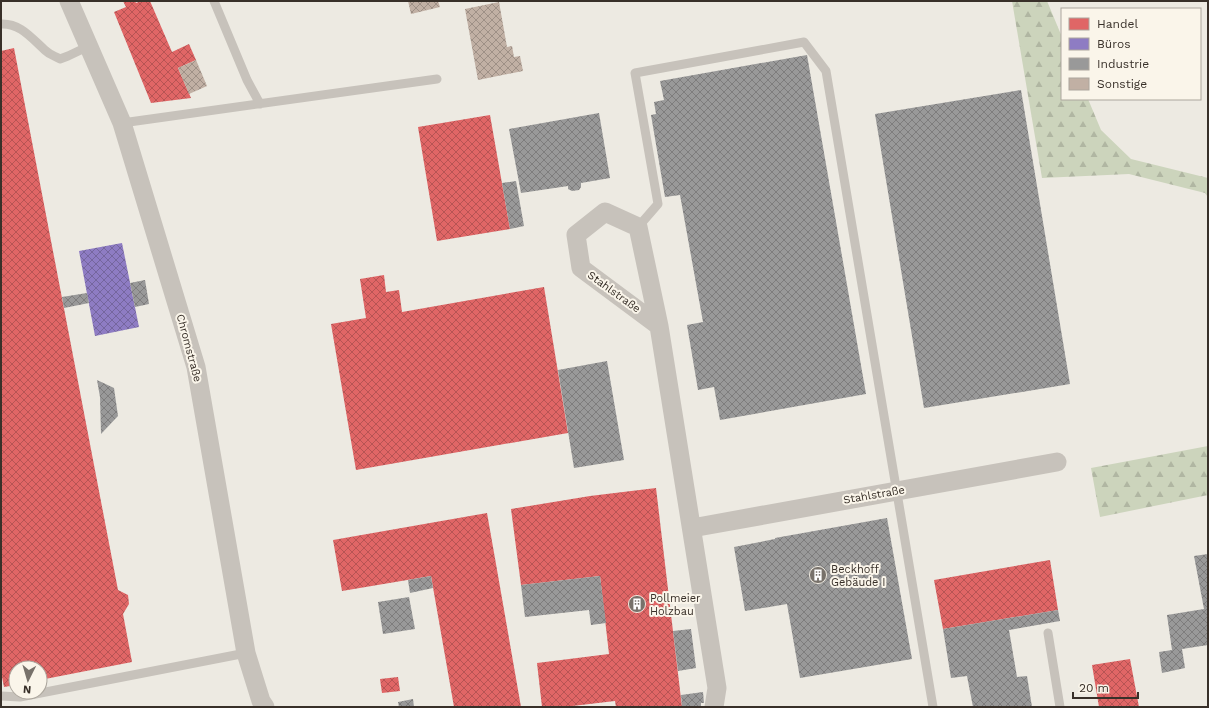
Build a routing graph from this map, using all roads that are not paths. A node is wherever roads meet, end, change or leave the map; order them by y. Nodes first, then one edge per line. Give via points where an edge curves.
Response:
1 (69, 1) edge
2 (214, 1) edge
3 (1, 24) edge
4 (89, 46) junction
5 (437, 79) dead end
6 (260, 104) junction
7 (122, 123) junction
8 (638, 227) junction
9 (659, 326) junction
10 (1057, 462) dead end
11 (897, 491) junction
12 (692, 528) junction
13 (1048, 633) dead end
14 (246, 653) junction
15 (1, 696) edge
16 (266, 707) edge
17 (714, 707) edge
18 (933, 707) edge
19 (1060, 707) edge

1 - 4 street, Chromstraße
2 - 6 lane via 247,80
3 - 4 lane via 10,23 22,29 47,52 60,59
4 - 7 street, Chromstraße
5 - 6 lane
6 - 7 lane
7 - 14 street, Chromstraße via 196,367
8 - 9 street, Stahlstraße
8 - 9 street, Stahlstraße via 605,212 576,236 581,268
8 - 11 lane via 658,204 635,73 804,42 826,71
9 - 12 street, Stahlstraße
10 - 11 street, Stahlstraße
11 - 12 street, Stahlstraße
11 - 18 lane
12 - 17 street, Stahlstraße via 717,688
13 - 19 lane
14 - 15 lane via 20,697
14 - 16 street, Chromstraße via 261,701

